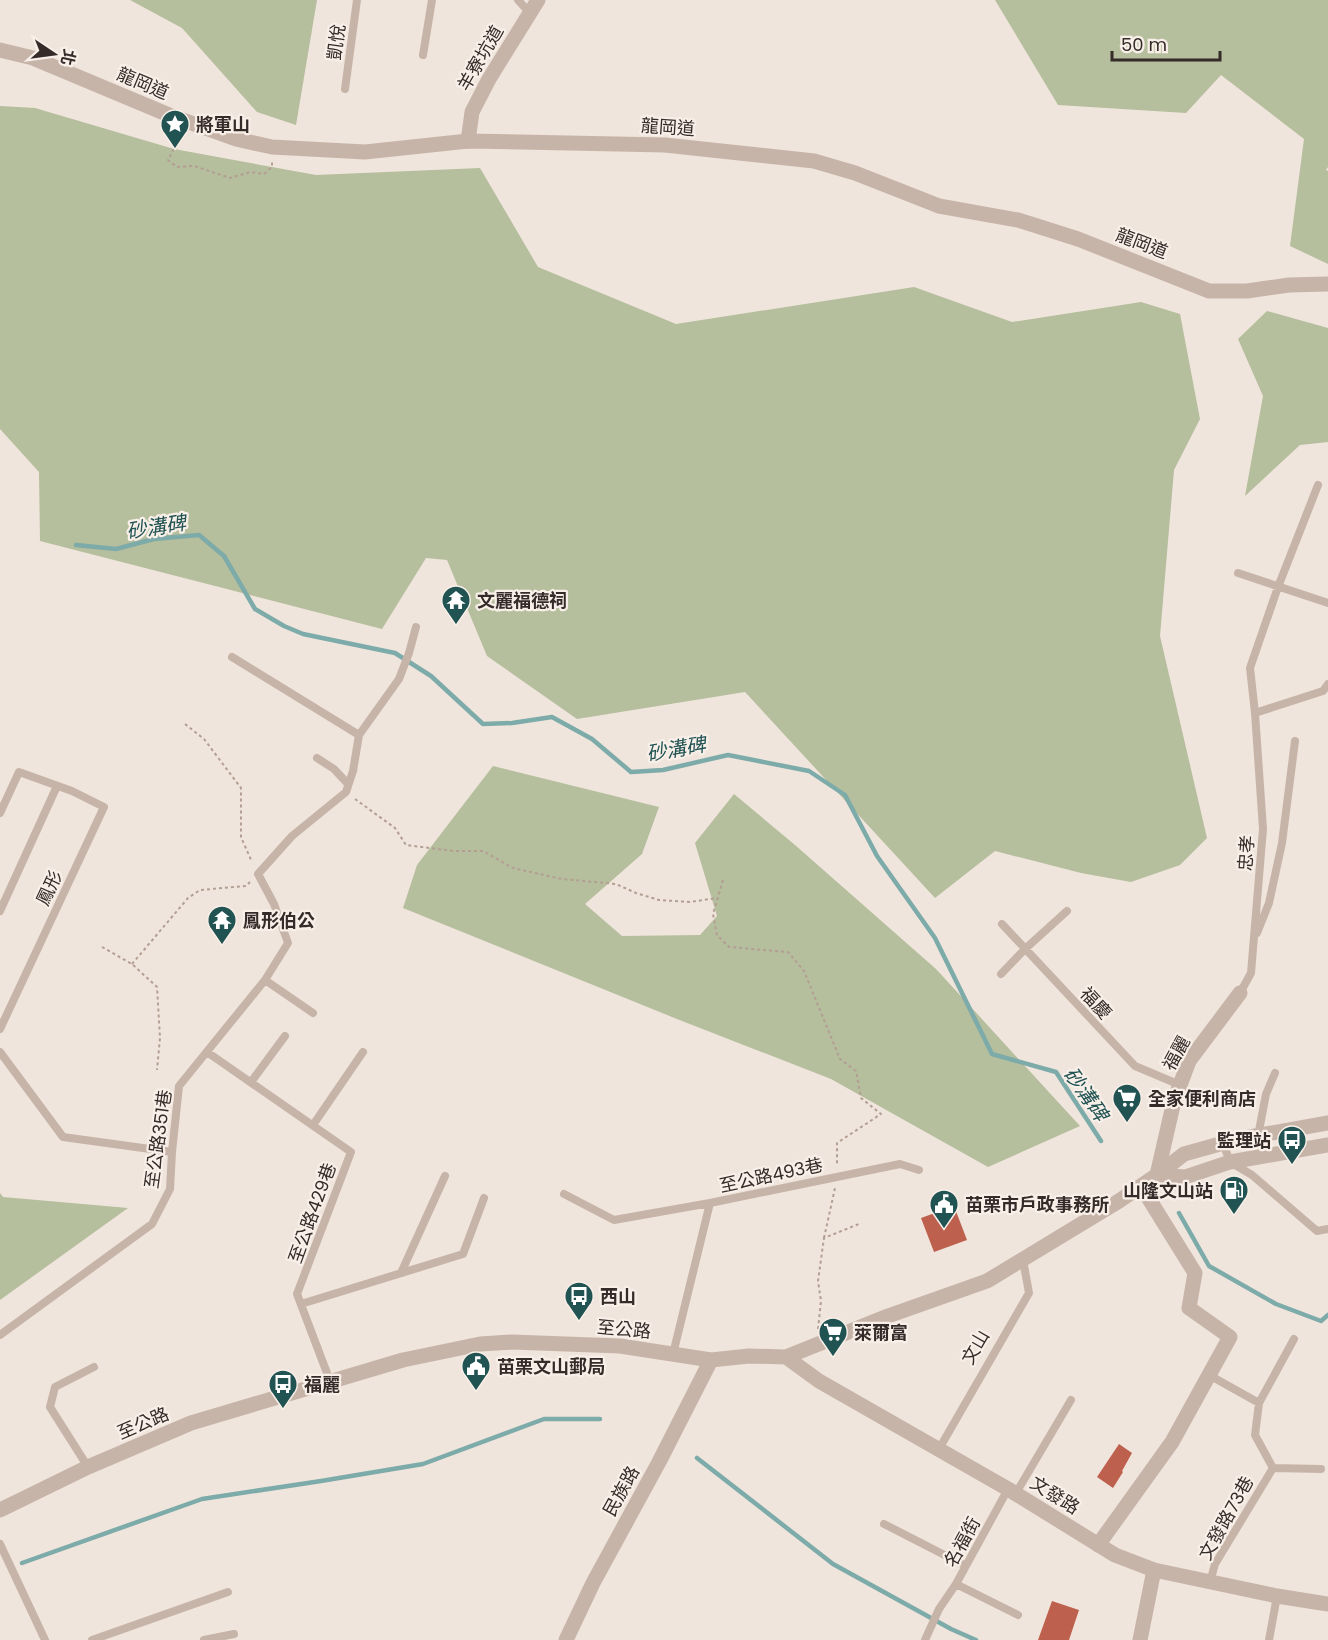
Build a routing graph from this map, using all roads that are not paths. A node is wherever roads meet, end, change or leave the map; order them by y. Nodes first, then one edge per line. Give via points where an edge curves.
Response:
1 (357, 0) edge
2 (432, 0) edge
3 (518, 0) edge
4 (533, 6) edge
5 (0, 50) edge
6 (423, 55) dead end
7 (345, 89) dead end
8 (468, 141) junction
9 (1328, 284) edge
10 (1318, 485) dead end
11 (1238, 573) dead end
12 (1278, 586) junction
13 (1328, 603) edge
14 (416, 627) dead end
15 (232, 657) dead end
16 (1328, 684) edge
17 (1255, 713) junction
18 (359, 735) junction
19 (1295, 741) dead end
20 (317, 758) dead end
21 (57, 786) junction
22 (347, 788) junction
23 (0, 813) edge
24 (0, 911) edge
25 (1067, 911) dead end
26 (1002, 924) dead end
27 (1254, 940) junction
28 (1025, 949) junction
29 (1001, 974) dead end
30 (265, 980) junction
31 (1240, 993) joint
32 (313, 1013) dead end
33 (0, 1029) edge
34 (285, 1036) dead end
35 (0, 1052) edge
36 (207, 1052) junction
37 (363, 1052) dead end
38 (1275, 1073) dead end
39 (251, 1082) junction
40 (1180, 1085) junction
41 (1328, 1123) edge
42 (313, 1125) junction
43 (1258, 1136) junction
44 (1223, 1143) junction
45 (1328, 1145) edge
46 (172, 1152) junction
47 (1230, 1162) junction
48 (919, 1170) dead end
49 (1157, 1175) junction
50 (445, 1176) dead end
51 (1141, 1186) junction
52 (564, 1194) dead end
53 (484, 1198) dead end
54 (710, 1203) junction
55 (1328, 1230) edge
56 (1023, 1260) junction
57 (401, 1273) junction
58 (301, 1304) junction
59 (0, 1335) edge
60 (1294, 1339) dead end
61 (673, 1354) junction
62 (786, 1357) junction
63 (711, 1360) junction
64 (94, 1367) dead end
65 (1209, 1375) junction
66 (330, 1381) junction
67 (1071, 1400) dead end
68 (1259, 1403) junction
69 (939, 1449) junction
70 (88, 1467) junction
71 (1273, 1468) junction
72 (1321, 1469) dead end
73 (1012, 1491) junction
74 (0, 1510) edge
75 (884, 1524) dead end
76 (0, 1544) edge
77 (1098, 1545) junction
78 (966, 1566) junction
79 (1154, 1570) junction
80 (1210, 1582) junction
81 (956, 1584) junction
82 (228, 1592) dead end
83 (1277, 1596) junction
84 (1328, 1604) edge
85 (1018, 1615) dead end
86 (234, 1634) dead end
87 (45, 1640) edge
88 (92, 1640) edge
89 (204, 1640) edge
90 (566, 1640) edge
91 (925, 1640) edge
92 (1140, 1640) edge
93 (1269, 1640) edge

1 - 7 lane, 凱悅
2 - 6 lane
3 - 4 lane
4 - 8 street, 羊寮坑道 via 472,112
5 - 8 street, 龍岡道 via 33,58 236,139 272,147 365,152
8 - 9 street, 龍岡道 via 665,145 814,161 939,206 1018,220 1078,239 1209,291
10 - 12 lane, 忠孝
11 - 12 lane
12 - 13 lane
12 - 17 lane, 忠孝 via 1250,668
14 - 18 lane via 399,680
15 - 18 lane
16 - 17 lane via 1323,691
17 - 27 lane, 忠孝 via 1263,829
18 - 22 lane
19 - 27 lane via 1282,843 1269,903
20 - 22 lane via 334,769
21 - 23 lane, 鳳形 via 19,772
21 - 24 lane, 鳳形
21 - 33 lane, 鳳形 via 104,807
22 - 30 lane, 至公路351巷 via 292,836 258,874 288,943
25 - 28 lane
26 - 28 lane, 福慶
27 - 31 lane, 忠孝 via 1251,973
28 - 29 lane
28 - 40 lane, 福慶 via 1135,1066
30 - 32 lane
30 - 36 lane, 至公路351巷
31 - 40 street, 福麗 via 1189,1061
34 - 39 lane
35 - 46 lane via 63,1137
36 - 39 lane, 至公路429巷
36 - 46 lane, 至公路351巷 via 179,1086
37 - 42 lane
38 - 43 lane via 1266,1094
39 - 42 lane, 至公路429巷
40 - 49 street, 福麗
41 - 43 street, 至公路
42 - 58 lane, 至公路429巷 via 351,1152 297,1294
43 - 44 street, 至公路
44 - 47 lane
44 - 49 street, 至公路 via 1184,1154
45 - 47 street
46 - 59 lane, 至公路351巷 via 170,1189 152,1224
47 - 49 street via 1185,1177
47 - 55 lane via 1252,1175 1317,1231
48 - 54 lane, 至公路493巷 via 900,1164
49 - 51 street, 至公路
50 - 57 lane
51 - 56 street, 至公路
51 - 65 street via 1195,1273 1189,1308 1230,1337
52 - 54 lane via 614,1220
53 - 57 lane via 463,1254
54 - 61 lane, 至公路493巷
56 - 62 street, 至公路 via 987,1281
56 - 69 lane, 文山 via 1029,1293
57 - 58 lane
58 - 66 lane, 至公路429巷
60 - 68 lane
61 - 63 street, 至公路
61 - 66 street, 至公路 via 620,1346 491,1343 403,1360
62 - 63 street, 至公路
62 - 69 street, 文發路 via 819,1381
63 - 90 street, 民族路
64 - 70 lane via 55,1386 50,1407
65 - 68 lane
65 - 77 street via 1172,1442
66 - 70 street, 至公路 via 191,1423
67 - 73 lane, 名福街
68 - 71 lane, 文發路73巷 via 1255,1435
69 - 73 street, 文發路
70 - 74 street, 至公路
71 - 72 lane
71 - 80 lane, 文發路73巷 via 1215,1564
73 - 77 street, 文發路
73 - 78 lane, 名福街
75 - 78 lane
76 - 87 lane
77 - 79 street, 文發路
78 - 81 lane, 名福街
79 - 80 street, 文發路
79 - 92 street
80 - 83 street, 文發路
81 - 85 lane
81 - 91 lane, 名福街
82 - 88 lane
83 - 84 street, 文發路
83 - 93 lane
86 - 89 lane

